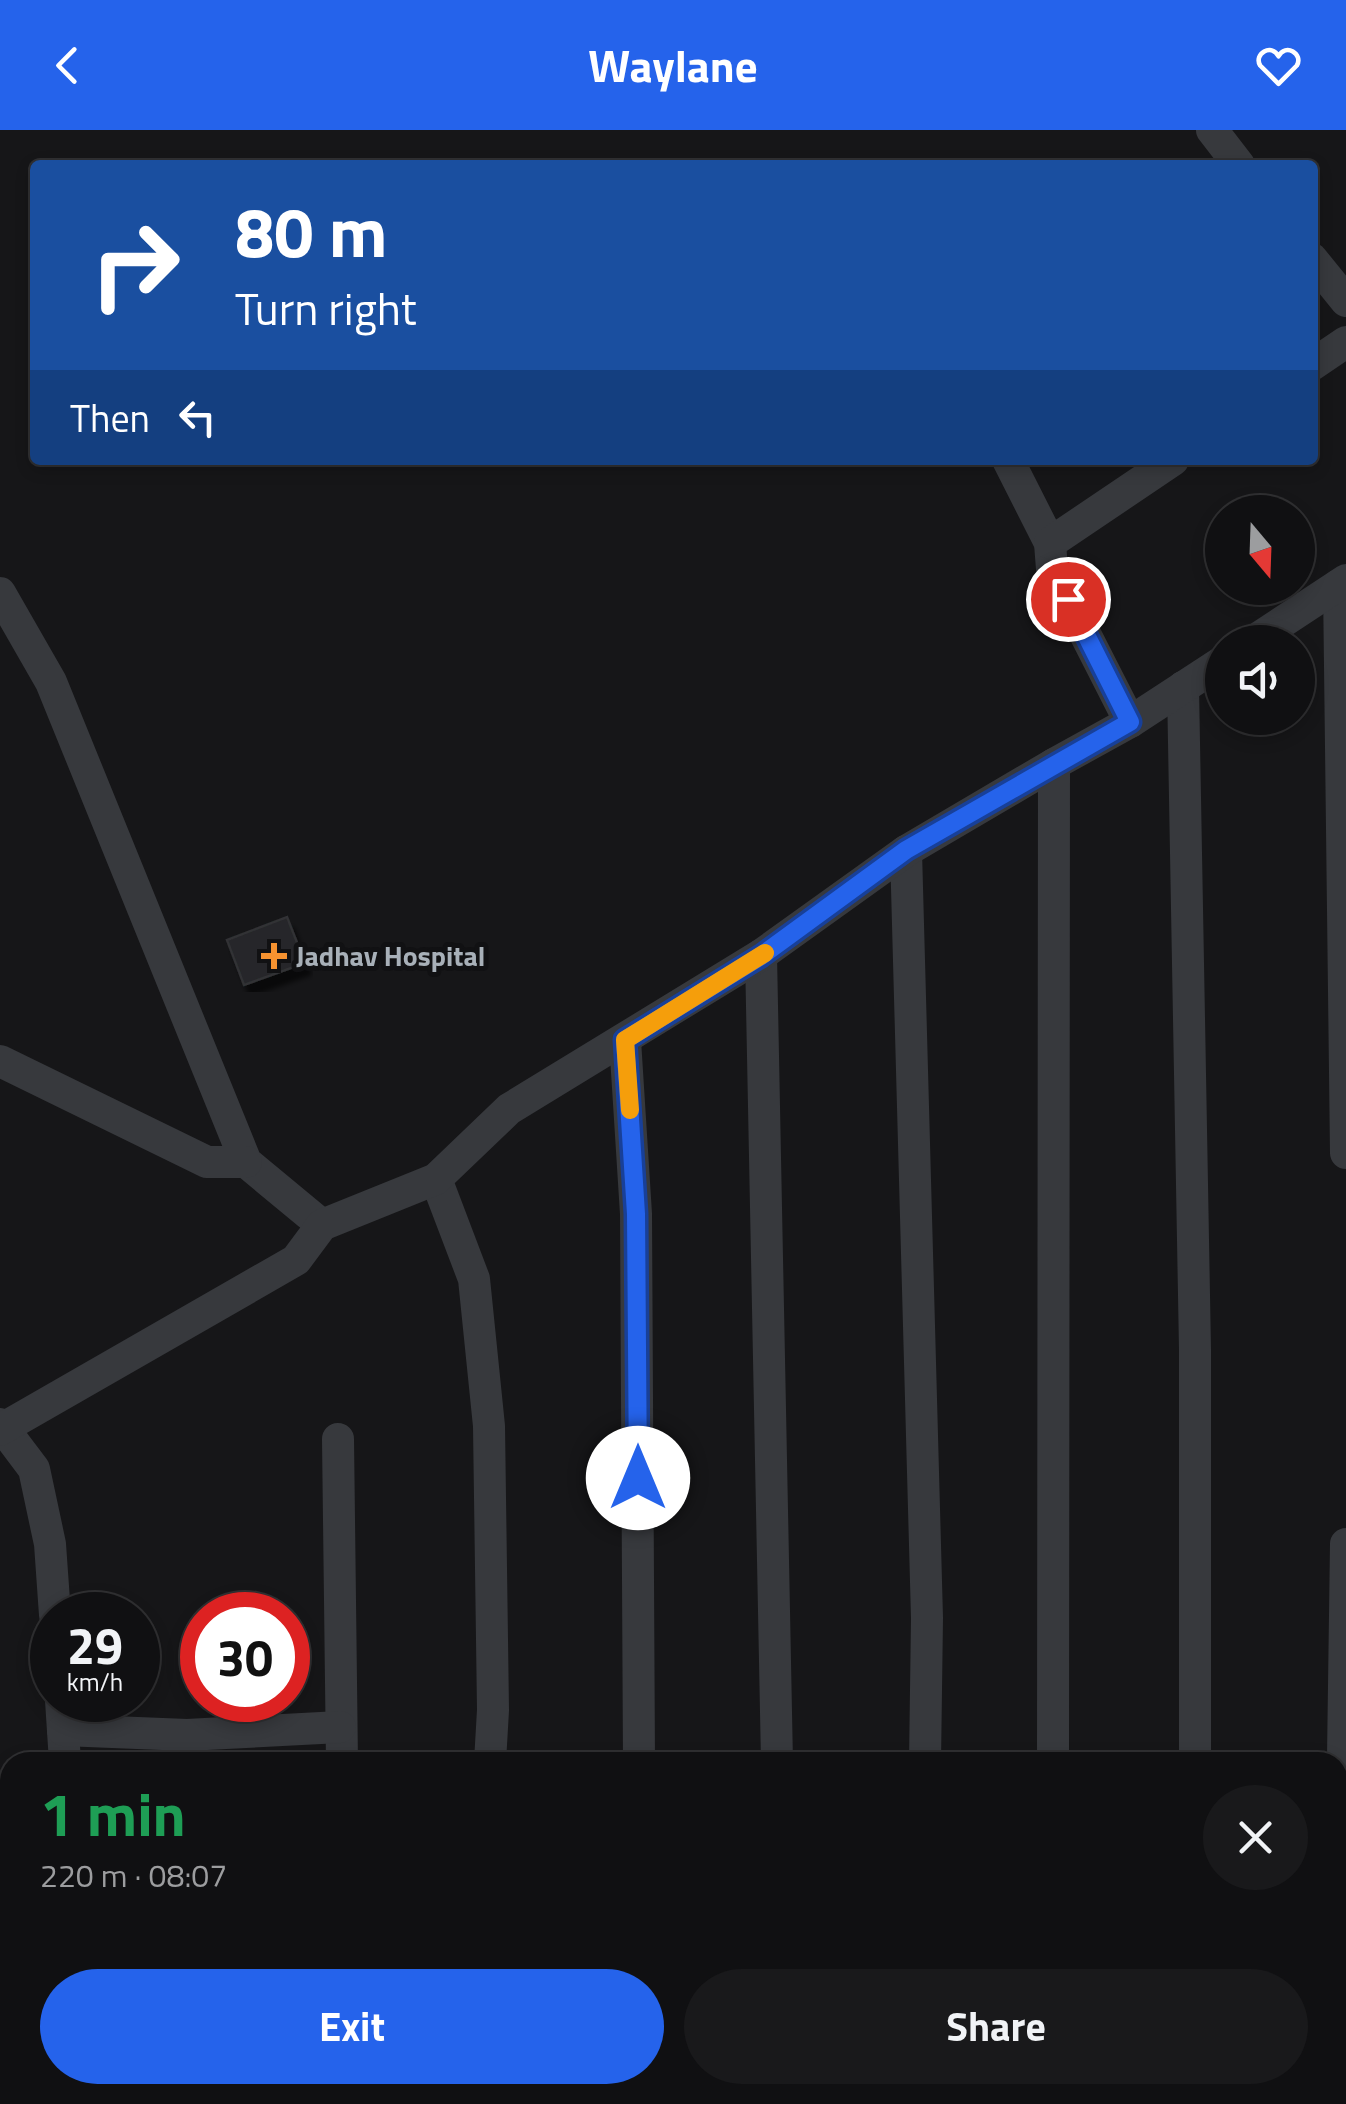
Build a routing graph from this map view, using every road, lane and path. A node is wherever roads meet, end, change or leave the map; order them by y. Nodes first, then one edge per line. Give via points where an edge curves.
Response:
1 (1212, 130) edge
2 (1235, 160) edge
3 (1318, 267) edge
4 (1346, 302) edge
5 (1346, 342) edge
6 (1318, 361) edge
7 (1011, 465) edge
8 (1165, 465) edge
9 (1050, 543) junction
10 (1343, 583) edge
11 (0, 594) edge
12 (1278, 625) edge
13 (1205, 673) edge
14 (1183, 688) junction
15 (1130, 722) junction
16 (1054, 764) junction
17 (906, 850) junction
18 (761, 956) junction
19 (625, 1040) junction
20 (0, 1061) edge
21 (1346, 1153) edge
22 (246, 1162) junction
23 (436, 1180) junction
24 (322, 1225) junction
25 (1, 1427) edge
26 (338, 1438) dead end
27 (1346, 1544) edge
28 (53, 1592) edge
29 (340, 1728) junction
30 (63, 1731) edge
31 (341, 1752) edge
32 (491, 1752) edge
33 (640, 1752) edge
34 (777, 1752) edge
35 (925, 1752) edge
36 (1053, 1752) edge
37 (1195, 1752) edge
38 (1343, 1752) edge

1 - 2 street
3 - 4 street
5 - 6 street
7 - 9 street
8 - 9 street
9 - 15 street via 1052,569
10 - 12 street
10 - 21 street
11 - 22 street via 51,682
13 - 14 street
14 - 15 street
14 - 37 street
15 - 16 street
16 - 17 street
16 - 36 street
17 - 18 street
17 - 35 street
18 - 19 street
18 - 34 street
19 - 23 street via 509,1109
19 - 33 street via 636,1214
20 - 22 street via 207,1162
22 - 24 street
23 - 24 street
23 - 32 street via 474,1280 488,1426
24 - 25 street via 296,1260
25 - 28 street via 34,1469
26 - 29 street
27 - 38 street
29 - 30 street via 187,1735
29 - 31 street

